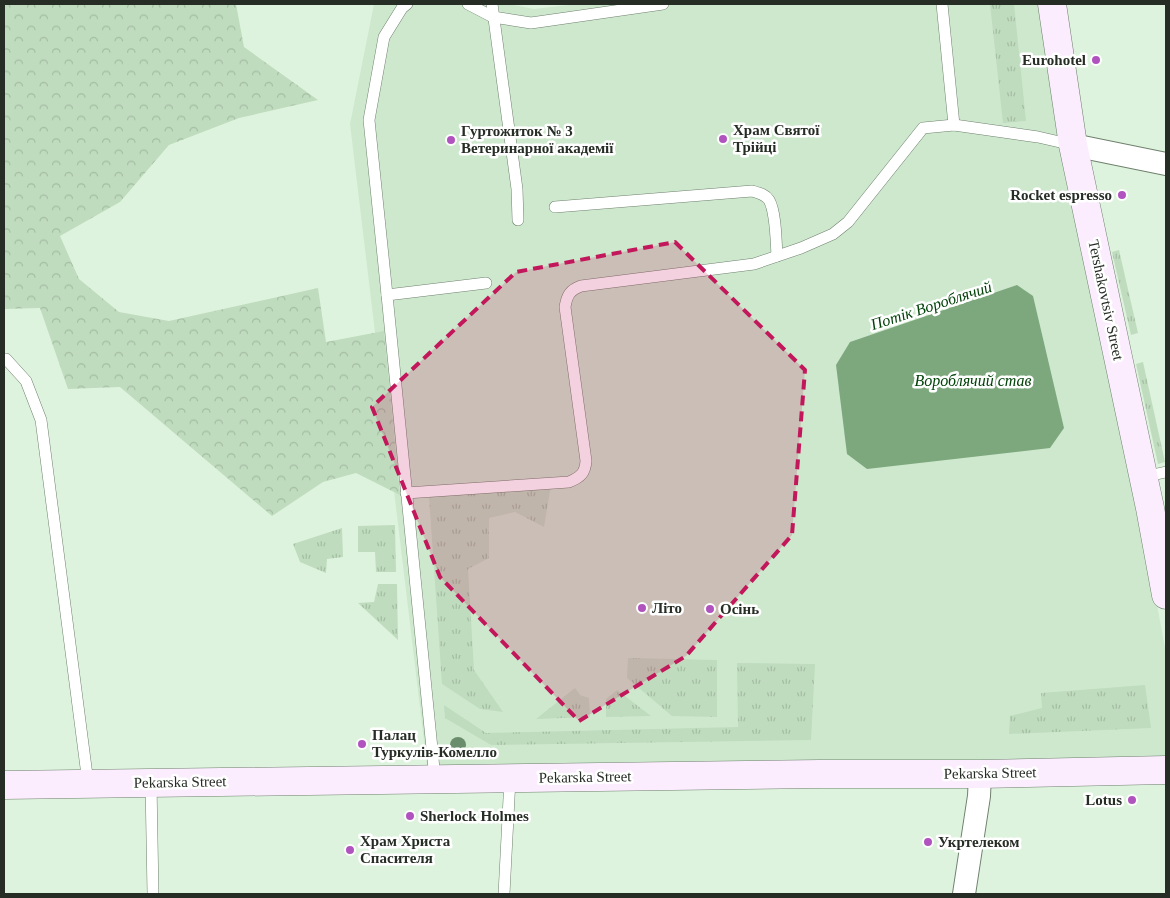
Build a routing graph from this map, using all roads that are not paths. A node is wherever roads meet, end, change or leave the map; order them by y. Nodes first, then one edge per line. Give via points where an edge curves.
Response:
1 (407, 4) edge
2 (468, 4) edge
3 (492, 4) edge
4 (663, 4) edge
5 (942, 4) edge
6 (1052, 4) edge
7 (493, 18) junction
8 (954, 125) junction
9 (1073, 145) junction
10 (1166, 164) edge
11 (555, 206) dead end
12 (518, 220) dead end
13 (778, 256) junction
14 (486, 283) dead end
15 (386, 295) junction
16 (6, 359) dead end
17 (1155, 475) edge
18 (406, 493) junction
19 (1166, 595) edge
20 (1166, 770) edge
21 (980, 774) junction
22 (511, 778) junction
23 (435, 779) junction
24 (152, 782) junction
25 (88, 783) junction
26 (4, 784) edge
27 (153, 894) edge
28 (504, 894) edge
29 (964, 894) edge

1 - 15 lane via 384,37 369,120
2 - 7 lane
3 - 7 lane
4 - 7 lane via 531,23
5 - 8 lane
6 - 9 street, Tershakovtsiv Street
7 - 12 lane via 517,189
8 - 9 lane
8 - 13 lane via 924,128 848,222 833,234
9 - 10 street
9 - 17 street, Tershakovtsiv Street
11 - 13 lane via 752,191 761,193 772,208
13 - 18 lane via 754,264 572,289 565,307 585,471 569,482
14 - 15 lane
15 - 18 lane
16 - 25 lane via 26,381 41,420
17 - 19 street, Tershakovtsiv Street
18 - 23 lane
20 - 21 street, Pekarska Street
21 - 22 street, Pekarska Street
21 - 29 street
22 - 23 street, Pekarska Street
22 - 28 lane
23 - 24 street, Pekarska Street
24 - 25 street, Pekarska Street
24 - 27 lane
25 - 26 street, Pekarska Street

